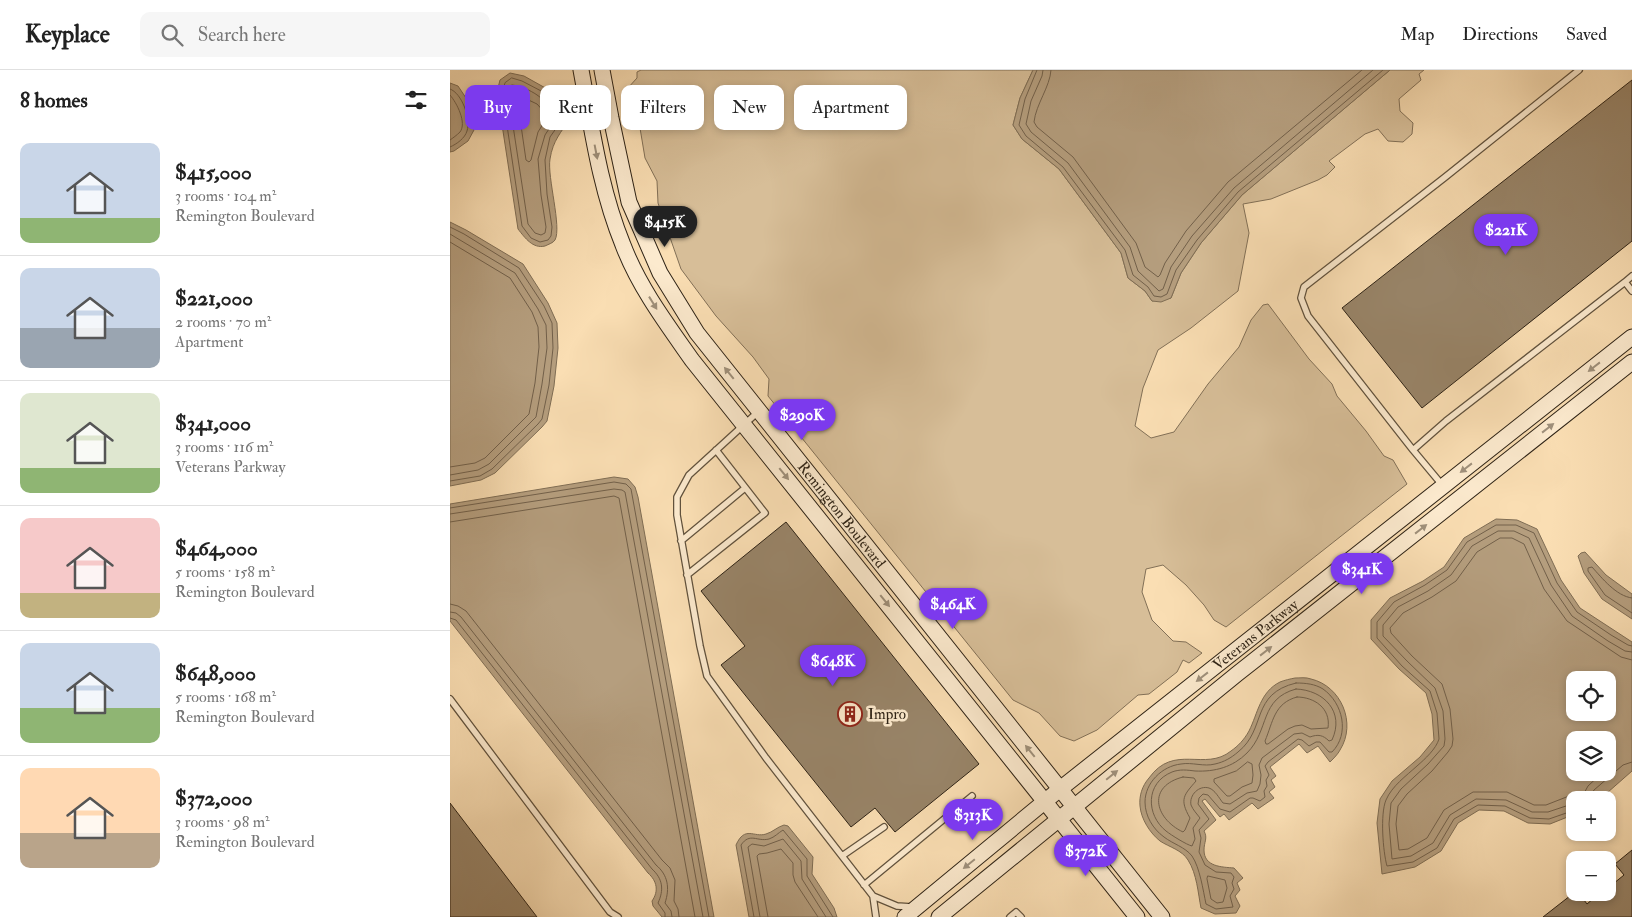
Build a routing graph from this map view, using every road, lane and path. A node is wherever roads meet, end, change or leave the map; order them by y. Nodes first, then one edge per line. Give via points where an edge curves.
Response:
1 (581, 70) edge
2 (602, 70) edge
3 (1579, 70) edge
4 (1632, 276) edge
5 (1625, 282) junction
6 (1632, 291) edge
7 (1632, 337) edge
8 (1632, 362) edge
9 (760, 411) junction
10 (744, 424) junction
11 (716, 450) junction
12 (1413, 450) junction
13 (1443, 486) junction
14 (745, 488) junction
15 (681, 540) junction
16 (687, 575) junction
17 (450, 699) edge
18 (1060, 789) junction
19 (972, 796) dead end
20 (1046, 801) junction
21 (1074, 806) junction
22 (1059, 818) junction
23 (884, 827) dead end
24 (842, 856) junction
25 (864, 884) junction
26 (873, 896) junction
27 (910, 912) edge
28 (618, 917) edge
29 (876, 917) edge
30 (939, 917) edge
31 (1010, 917) edge
32 (1021, 917) edge
33 (1137, 917) edge
34 (1162, 917) edge

1 -> 10 street, Remington Boulevard via 601,175 623,246 651,302 692,360
9 -> 2 street, Remington Boulevard via 698,333 660,273 629,202
3 - 12 lane via 1304,287 1301,298 1308,316
4 - 5 lane
5 - 6 lane
5 - 12 lane
7 -> 13 street, Veterans Parkway
21 -> 8 street, Veterans Parkway
9 - 10 lane
18 -> 9 street, Remington Boulevard
10 - 11 lane
10 -> 20 street, Remington Boulevard
11 - 14 lane
11 - 15 lane via 689,475 677,498
12 - 13 lane
13 -> 18 street, Veterans Parkway
14 - 15 lane
14 - 16 lane via 765,513
15 - 16 lane
16 - 24 lane via 707,676
17 - 28 lane via 610,912
18 - 20 street, Veterans Parkway
18 - 21 street, Remington Boulevard
19 - 25 lane
20 - 22 street, Remington Boulevard
20 -> 27 street, Veterans Parkway
21 - 22 street, Veterans Parkway
21 - 34 street, Remington Boulevard
22 - 30 street, Veterans Parkway
22 - 33 street, Remington Boulevard
23 - 24 lane
24 - 25 lane
25 - 26 lane
26 - 27 lane
26 - 29 lane
31 - 32 lane via 1016,912

